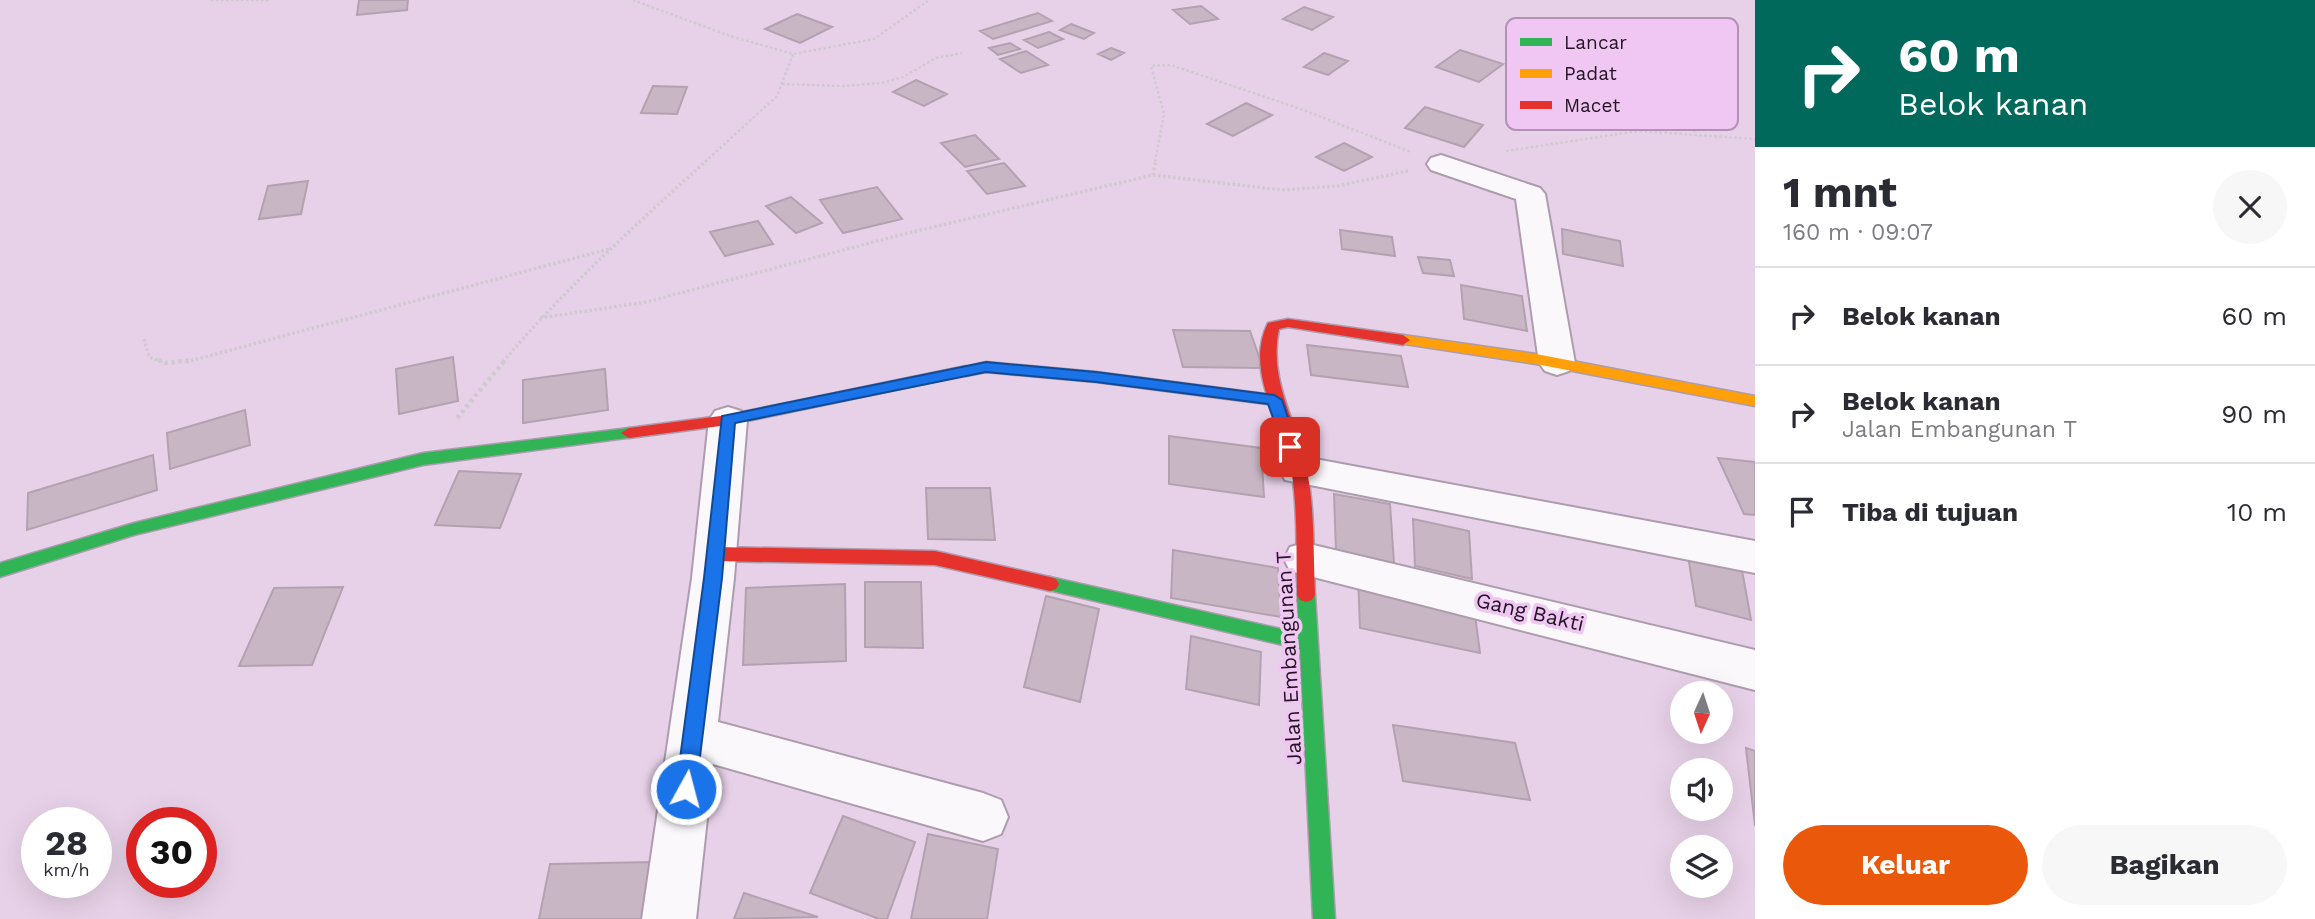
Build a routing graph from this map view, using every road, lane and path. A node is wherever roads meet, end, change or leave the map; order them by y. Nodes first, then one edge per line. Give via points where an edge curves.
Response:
1 (212, 0) edge
2 (270, 0) edge
3 (633, 0) edge
4 (929, 0) edge
5 (962, 53) dead end
6 (793, 54) junction
7 (782, 84) junction
8 (1693, 130) edge
9 (1697, 134) junction
10 (1755, 139) edge
11 (1441, 164) junction
12 (1153, 175) junction
13 (610, 248) junction
14 (540, 318) junction
15 (144, 339) dead end
16 (1557, 363) junction
17 (1274, 400) junction
18 (1755, 401) edge
19 (728, 419) junction
20 (423, 459) junction
21 (1298, 470) junction
22 (715, 554) junction
23 (1755, 557) edge
24 (1304, 559) junction
25 (0, 570) edge
26 (1310, 643) junction
27 (1755, 670) edge
28 (692, 737) junction
29 (983, 817) dead end
30 (669, 919) edge
31 (1324, 919) edge

1 - 2 path
3 - 6 path
4 - 6 path via 873,39 806,48
5 - 7 path via 936,58 882,83
6 - 7 path
7 - 13 path via 768,104
8 - 9 path
9 - 10 path
9 - 11 path via 1628,132
11 - 12 path via 1339,186 1297,190
11 - 12 path via 1298,108 1160,64 1151,66 1164,114
11 - 16 street via 1530,194
12 - 14 path via 646,302
13 - 14 path
13 - 15 path via 186,362 166,363 149,357
14 - 20 path
16 - 17 street, Jalan Embangunan T via 1288,323 1273,326 1267,335
16 - 18 street
17 - 19 street via 986,367
17 - 21 street, Jalan Embangunan T
19 - 20 street
19 - 22 street
20 - 25 street via 134,529
21 - 23 street
21 - 24 street, Jalan Embangunan T
22 - 26 street via 934,558
22 - 28 street
24 - 26 street, Jalan Embangunan T
24 - 27 street, Gang Bakti
26 - 31 street, Jalan Embangunan T
28 - 29 street
28 - 30 street

